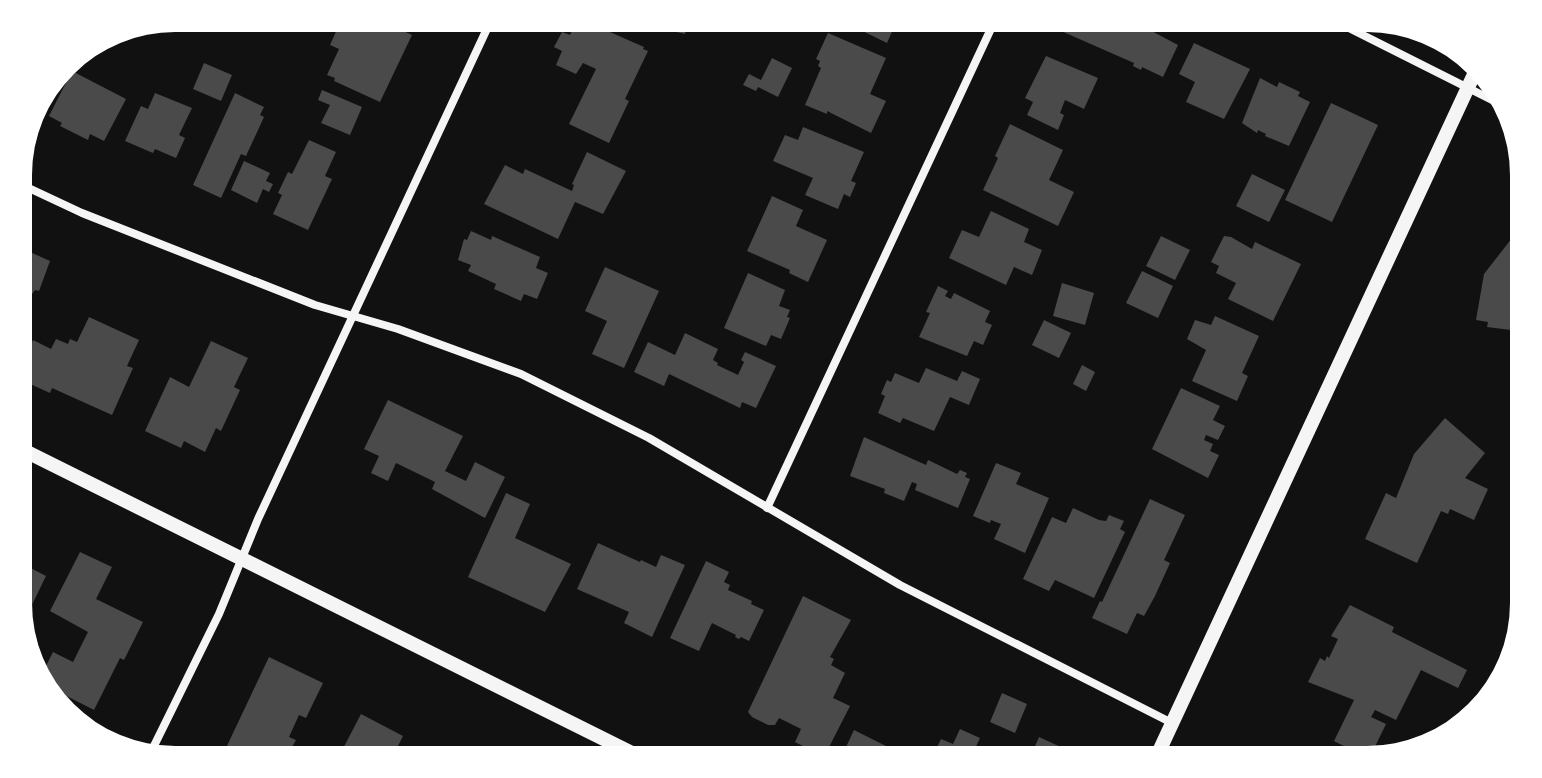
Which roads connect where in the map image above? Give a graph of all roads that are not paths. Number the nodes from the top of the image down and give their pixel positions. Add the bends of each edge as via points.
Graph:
1 (485, 32) edge
2 (989, 32) edge
3 (1357, 32) edge
4 (1472, 79) edge
5 (1468, 87) junction
6 (1486, 97) edge
7 (32, 190) edge
8 (352, 317) junction
9 (32, 454) edge
10 (767, 508) junction
11 (242, 558) junction
12 (1172, 723) junction
13 (155, 744) edge
14 (618, 746) edge
15 (1161, 746) edge

1 - 8 street
2 - 10 street
3 - 5 street
4 - 5 street
5 - 6 street
5 - 12 street
7 - 8 street via 162,246
8 - 10 street via 521,374 649,438
8 - 11 street
9 - 11 street
10 - 12 street via 900,585
11 - 13 street
11 - 14 street
12 - 15 street

